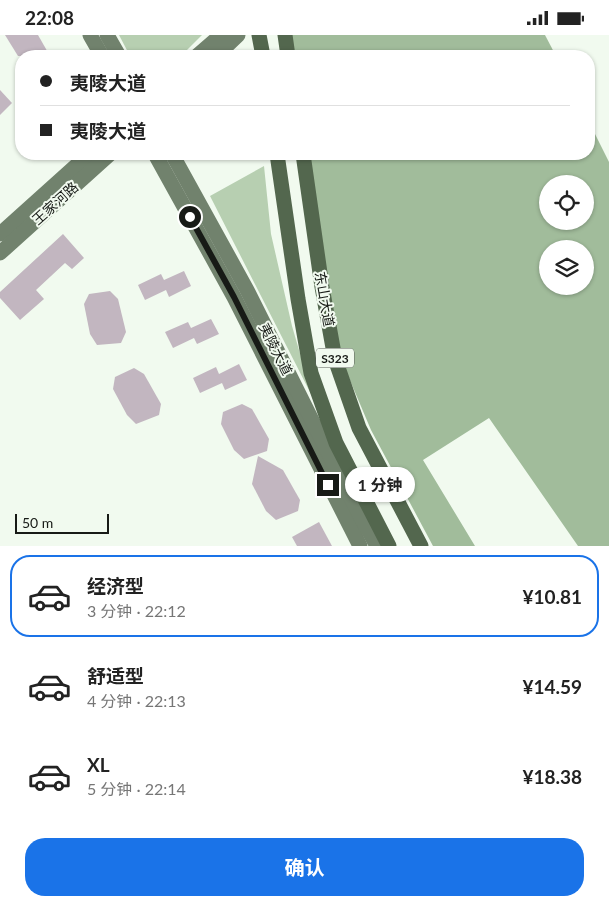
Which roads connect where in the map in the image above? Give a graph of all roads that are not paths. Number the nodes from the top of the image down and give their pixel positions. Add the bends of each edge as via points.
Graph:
1 (90, 35) edge
2 (107, 35) edge
3 (221, 35) edge
4 (238, 35) edge
5 (259, 35) edge
6 (285, 35) edge
7 (99, 50) edge
8 (116, 50) edge
9 (204, 50) edge
10 (222, 50) edge
11 (262, 50) edge
12 (287, 50) edge
13 (82, 160) edge
14 (103, 160) edge
15 (158, 160) edge
16 (175, 160) edge
17 (278, 160) edge
18 (304, 160) edge
19 (0, 234) edge
20 (0, 253) edge
21 (360, 546) edge
22 (377, 546) edge
23 (389, 546) edge
24 (421, 546) edge

1 - 7 main road
2 - 8 main road
3 - 9 main road
4 - 10 main road
5 - 11 main road
6 - 12 main road
13 - 19 main road, 王家河路
14 - 20 main road, 王家河路
15 - 21 main road, 夷陵大道 via 234,297
16 - 22 main road, 夷陵大道 via 247,290
17 - 23 main road, 东山大道 via 311,373 336,443
18 - 24 main road, 东山大道 / S323 via 335,359 360,428

